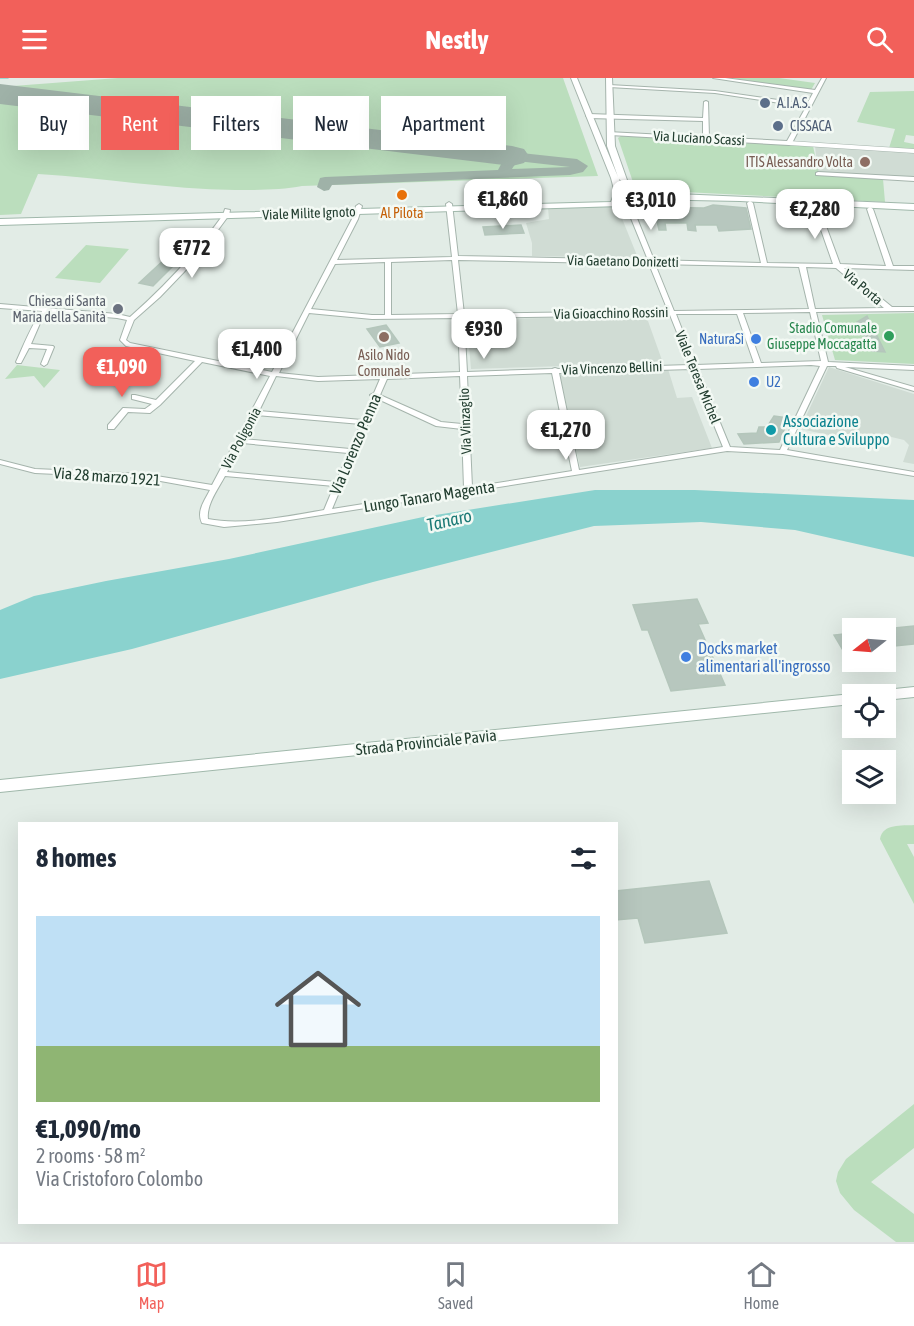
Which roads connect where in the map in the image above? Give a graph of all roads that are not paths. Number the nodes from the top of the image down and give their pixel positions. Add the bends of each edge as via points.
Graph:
1 (574, 78) edge
2 (609, 78) edge
3 (720, 78) edge
4 (824, 78) edge
5 (736, 81) junction
6 (609, 86) junction
7 (712, 92) junction
8 (816, 92) junction
9 (727, 94) junction
10 (706, 102) dead end
11 (809, 106) junction
12 (589, 116) junction
13 (609, 116) junction
14 (705, 120) junction
15 (609, 133) junction
16 (706, 138) junction
17 (789, 143) junction
18 (914, 151) edge
19 (818, 174) dead end
20 (914, 179) edge
21 (616, 200) junction
22 (633, 202) junction
23 (750, 203) junction
24 (449, 206) junction
25 (816, 207) junction
26 (359, 209) junction
27 (870, 209) junction
28 (914, 210) edge
29 (226, 213) junction
30 (0, 220) edge
31 (455, 258) junction
32 (388, 260) junction
33 (332, 262) junction
34 (651, 262) junction
35 (764, 264) junction
36 (802, 265) junction
37 (837, 266) junction
38 (890, 267) junction
39 (914, 268) edge
40 (0, 306) edge
41 (890, 309) junction
42 (914, 309) edge
43 (46, 310) junction
44 (308, 311) junction
45 (739, 311) junction
46 (814, 311) junction
47 (672, 313) junction
48 (461, 315) junction
49 (388, 316) junction
50 (131, 319) junction
51 (26, 346) junction
52 (201, 359) junction
53 (19, 362) dead end
54 (825, 363) junction
55 (44, 364) dead end
56 (758, 364) junction
57 (693, 366) junction
58 (914, 368) edge
59 (555, 370) junction
60 (274, 374) junction
61 (464, 374) junction
62 (384, 377) junction
63 (914, 389) edge
64 (374, 395) junction
65 (135, 397) dead end
66 (157, 403) junction
67 (255, 413) junction
68 (364, 422) junction
69 (111, 427) dead end
70 (466, 427) junction
71 (240, 441) junction
72 (727, 449) junction
73 (352, 451) junction
74 (783, 453) junction
75 (0, 462) edge
76 (576, 473) junction
77 (223, 474) junction
78 (914, 474) edge
79 (338, 484) junction
80 (215, 488) junction
81 (468, 490) junction
82 (204, 509) joint
83 (327, 512) junction
84 (914, 692) edge
85 (896, 694) edge
86 (842, 700) edge
87 (0, 786) edge

1 - 12 street
2 - 6 street, Viale Teresa Michel
3 - 5 street
3 - 7 street
4 - 8 street
5 - 8 street
5 - 9 street
6 - 7 street
6 - 13 street, Viale Teresa Michel
7 - 9 street
8 - 11 street
9 - 11 street
10 - 14 street
11 - 17 street
12 - 13 street
12 - 21 street via 618,187
13 - 14 street
13 - 15 street, Viale Teresa Michel
14 - 16 street
15 - 16 street, Via Luciano Scassi
15 - 22 street, Viale Teresa Michel
16 - 17 street, Via Luciano Scassi
17 - 18 street
19 - 20 street
21 - 22 main road, Viale Milite Ignoto
21 - 24 main road, Viale Milite Ignoto
22 - 23 main road
22 - 28 main road via 755,198
22 - 34 street, Viale Teresa Michel
23 - 25 main road
23 - 35 street
24 - 26 main road, Viale Milite Ignoto
24 - 31 street, Via Vinzaglio
25 - 27 main road
25 - 37 street
26 - 29 main road, Viale Milite Ignoto
26 - 33 street, Via Poligonia
27 - 28 main road
27 - 38 street
29 - 30 main road, Viale Milite Ignoto
29 - 50 street via 192,262
31 - 32 street, Via Gaetano Donizetti
31 - 34 street, Via Gaetano Donizetti
31 - 48 street, Via Vinzaglio
32 - 33 street, Via Gaetano Donizetti
32 - 49 street
33 - 44 street, Via Poligonia
34 - 35 street, Via Gaetano Donizetti
34 - 47 street, Viale Teresa Michel
35 - 36 street, Via Gaetano Donizetti
36 - 37 street, Via Gaetano Donizetti
36 - 46 street
37 - 38 street, Via Gaetano Donizetti
37 - 41 street, Via Porta
38 - 39 street, Via Gaetano Donizetti
40 - 43 street
41 - 42 street, Via Gioacchino Rossini
41 - 46 street, Via Gioacchino Rossini
43 - 50 street
43 - 51 street
44 - 49 street, Via Gioacchino Rossini
44 - 60 street, Via Poligonia
45 - 46 street, Via Gioacchino Rossini
45 - 47 street, Via Gioacchino Rossini
45 - 56 street
46 - 54 street
47 - 48 street, Via Gioacchino Rossini
47 - 57 street, Viale Teresa Michel
48 - 49 street, Via Gioacchino Rossini
48 - 61 street, Via Vinzaglio
50 - 52 street, Via Vincenzo Bellini via 123,340 126,344
51 - 53 street
51 - 55 street via 51,347
52 - 60 street, Via Vincenzo Bellini
52 - 66 street
54 - 56 street, Via Vincenzo Bellini
54 - 58 street, Via Vincenzo Bellini
54 - 63 street
54 - 74 street
56 - 57 street, Via Vincenzo Bellini
57 - 59 street, Via Vincenzo Bellini
57 - 72 street, Viale Teresa Michel
59 - 61 street, Via Vincenzo Bellini
59 - 76 street
60 - 62 street, Via Vincenzo Bellini via 322,379
60 - 67 street, Via Poligonia
61 - 62 street, Via Vincenzo Bellini
61 - 70 street, Via Vinzaglio
62 - 64 street, Via Lorenzo Penna
64 - 68 street, Via Lorenzo Penna
64 - 70 street via 439,424
65 - 66 street
66 - 69 street via 147,411 126,410
67 - 68 street
67 - 71 street, Via Poligonia
68 - 73 street, Via Lorenzo Penna
70 - 81 street, Via Vinzaglio
71 - 73 street
71 - 77 street, Via Poligonia
72 - 74 street, Lungo Tanaro Magenta
72 - 76 street, Lungo Tanaro Magenta
73 - 79 street, Via Lorenzo Penna
74 - 78 street, Lungo Tanaro Magenta
75 - 80 street, Via 28 marzo 1921 via 35,471 144,476
76 - 81 street, Lungo Tanaro Magenta
77 - 79 street
77 - 80 street, Via Poligonia
79 - 83 street, Via Lorenzo Penna
80 - 82 street, Via Poligonia
81 - 83 street, Lungo Tanaro Magenta
82 - 83 street, Lungo Tanaro Magenta via 205,521 224,525
84 - 85 main road
86 - 87 main road, Strada Provinciale Pavia

